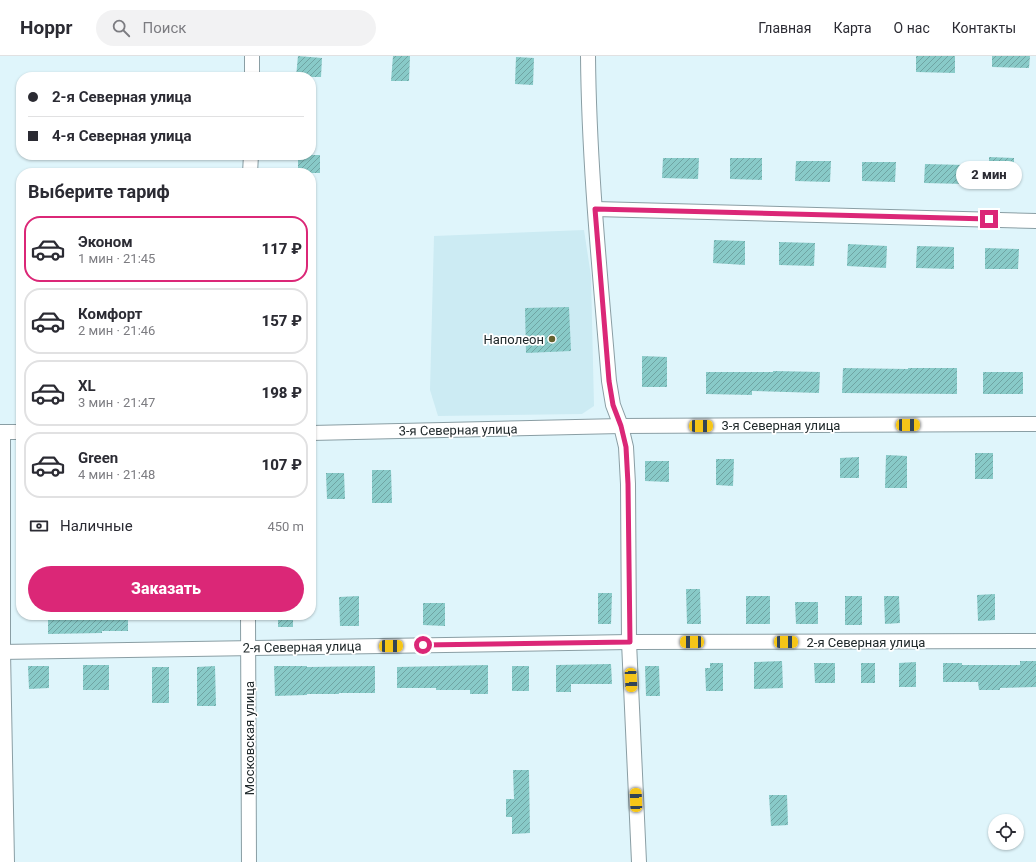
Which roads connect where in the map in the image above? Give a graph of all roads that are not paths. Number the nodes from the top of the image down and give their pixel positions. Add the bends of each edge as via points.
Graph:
1 (252, 56) edge
2 (588, 56) edge
3 (252, 72) edge
4 (595, 209) junction
5 (1036, 221) edge
6 (1036, 424) edge
7 (621, 426) junction
8 (2, 432) edge
9 (16, 432) edge
10 (316, 433) edge
11 (248, 620) edge
12 (1036, 641) edge
13 (630, 642) junction
14 (248, 648) junction
15 (2, 652) edge
16 (7, 862) edge
17 (249, 862) edge
18 (639, 862) edge

1 - 3 street
2 - 4 street
4 - 5 street
4 - 7 street via 609,381 613,405
6 - 7 street, 3-я Северная улица
7 - 10 street, 3-я Северная улица
7 - 13 street via 626,447 628,484
8 - 9 street
8 - 15 street
11 - 14 street, Московская улица
12 - 13 street, 2-я Северная улица
13 - 14 street, 2-я Северная улица
13 - 18 street
14 - 15 street, 2-я Северная улица
14 - 17 street, Московская улица
15 - 16 street

